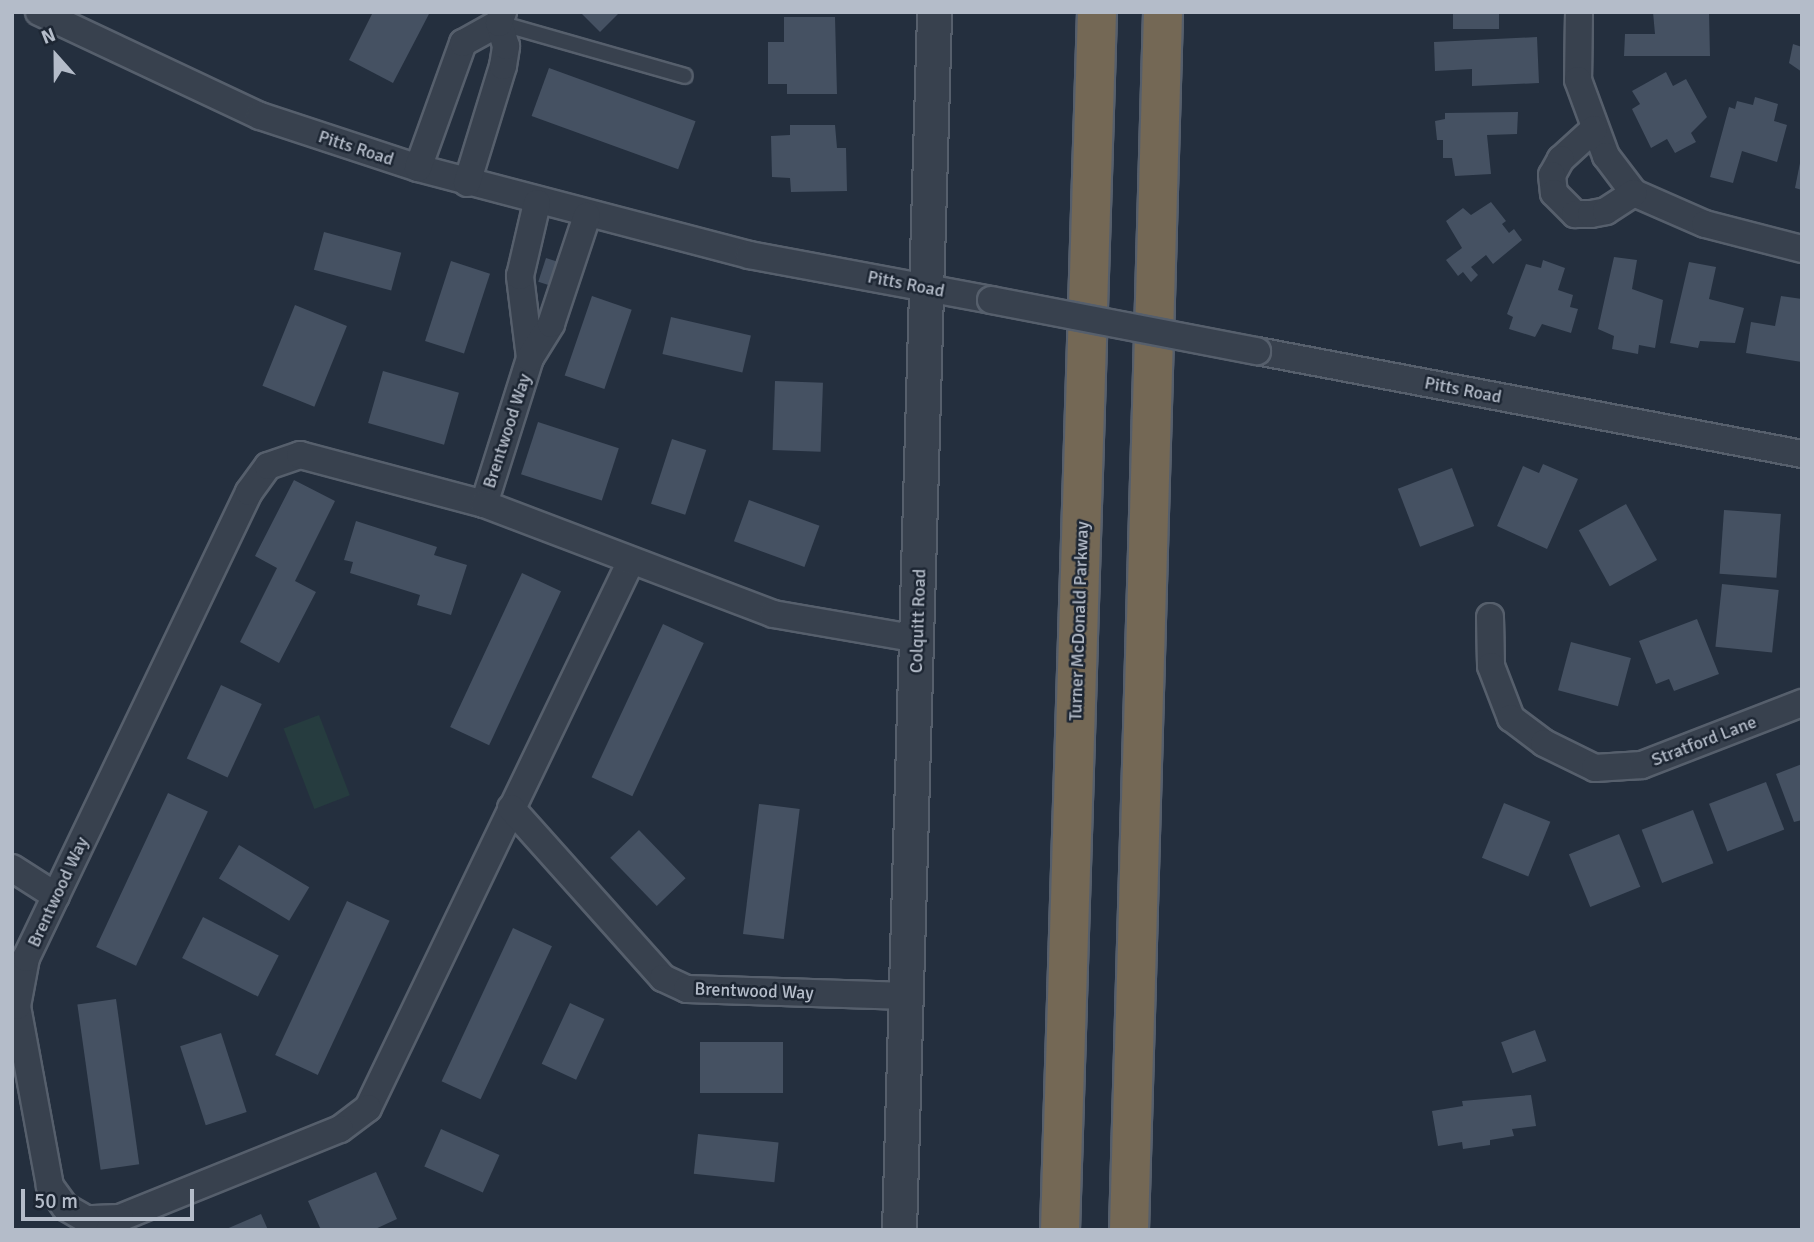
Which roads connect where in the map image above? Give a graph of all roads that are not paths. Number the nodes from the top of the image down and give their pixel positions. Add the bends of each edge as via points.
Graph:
1 (934, 12) edge
2 (1097, 12) edge
3 (1163, 12) edge
4 (1579, 12) edge
5 (50, 15) edge
6 (501, 17) edge
7 (685, 76) dead end
8 (1594, 128) junction
9 (418, 168) junction
10 (467, 183) junction
11 (1634, 193) junction
12 (537, 203) junction
13 (587, 216) junction
14 (1802, 249) edge
15 (926, 288) junction
16 (530, 358) junction
17 (1802, 454) edge
18 (484, 504) junction
19 (631, 561) junction
20 (1490, 617) dead end
21 (917, 639) junction
22 (1802, 703) edge
23 (511, 808) junction
24 (12, 868) edge
25 (56, 896) junction
26 (907, 996) junction
27 (19, 1059) edge
28 (899, 1230) edge
29 (1060, 1230) edge
30 (1129, 1230) edge

1 - 15 street, Colquitt Road
2 - 29 highway, Turner McDonald Parkway
3 - 30 highway
4 - 8 street via 1578,80
5 - 9 street, Pitts Road via 260,116
6 - 7 lane
6 - 9 street via 463,43
6 - 10 street via 506,47 503,66
8 - 11 street via 1605,156
8 - 11 street via 1561,159 1552,175 1554,193 1575,214 1606,211
9 - 10 street, Pitts Road
10 - 12 street, Pitts Road
11 - 14 street via 1705,224
12 - 13 street, Pitts Road
12 - 16 street, Brentwood Way via 520,276
13 - 15 street, Pitts Road via 749,255
13 - 16 street, Brentwood Way via 551,324
15 - 17 street, Pitts Road, bridge
15 - 21 street, Colquitt Road
16 - 18 street, Brentwood Way
18 - 19 street, Brentwood Way
18 - 25 street, Brentwood Way via 300,454 268,466 248,492
19 - 21 street, Brentwood Way via 773,614
19 - 23 street, Brentwood Way
20 - 22 street, Stratford Lane via 1491,666 1511,718 1544,743 1595,768 1642,765
21 - 26 street, Colquitt Road
23 - 26 street, Brentwood Way via 663,978 687,989
23 - 27 street, Brentwood Way via 368,1108 340,1129 120,1218 86,1219 65,1207 50,1186
24 - 25 street
25 - 27 street, Brentwood Way via 26,958 17,1006
26 - 28 street, Colquitt Road

